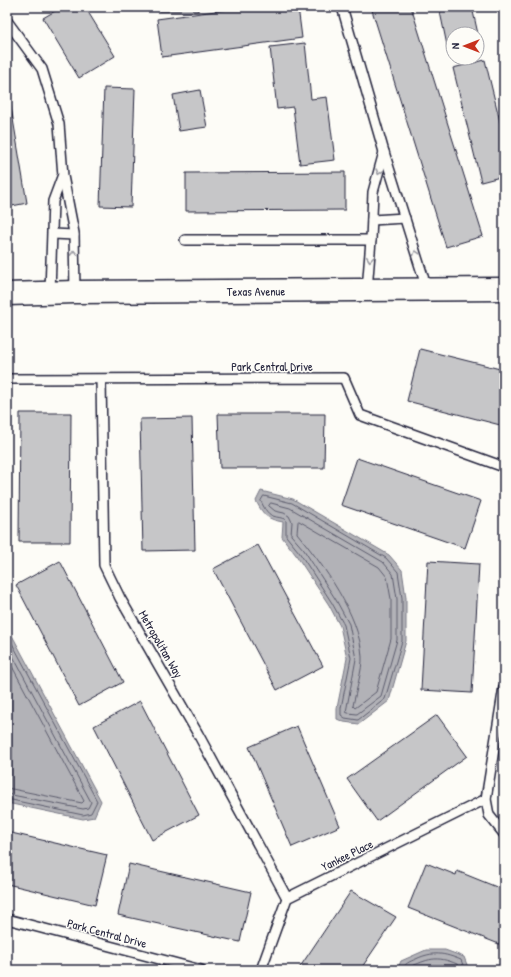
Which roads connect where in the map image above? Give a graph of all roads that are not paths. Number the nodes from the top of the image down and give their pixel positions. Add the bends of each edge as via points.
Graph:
1 (342, 7) edge
2 (7, 21) edge
3 (384, 152) junction
4 (63, 176) junction
5 (405, 218) junction
6 (372, 220) junction
7 (53, 234) junction
8 (74, 235) junction
9 (185, 240) dead end
10 (372, 240) junction
11 (504, 289) edge
12 (367, 290) junction
13 (428, 290) junction
14 (50, 292) junction
15 (74, 292) junction
16 (7, 294) edge
17 (7, 379) edge
18 (101, 380) junction
19 (504, 468) edge
20 (504, 687) edge
21 (486, 799) junction
22 (504, 834) edge
23 (287, 898) junction
24 (7, 919) edge
25 (201, 970) edge
26 (261, 970) edge

1 - 3 lane
2 - 4 lane via 42,69 59,124
3 - 5 lane
3 -> 6 lane via 373,192
4 - 7 lane via 53,201
4 - 8 lane
5 - 6 lane
13 -> 5 lane
6 - 10 lane
7 - 8 lane
7 - 14 lane
15 -> 8 lane
9 - 10 lane
10 -> 12 lane
11 - 13 street, Texas Avenue
12 - 13 street, Texas Avenue
12 - 15 street, Texas Avenue
14 - 15 street, Texas Avenue
14 - 16 street, Texas Avenue
17 - 18 lane, Park Central Drive
18 - 19 lane, Park Central Drive via 344,378 360,415
18 - 23 lane, Metropolitan Way via 104,565
20 - 21 lane
21 - 22 lane via 489,815
21 - 23 lane, Yankee Place
23 - 26 lane
24 - 25 lane, Park Central Drive

